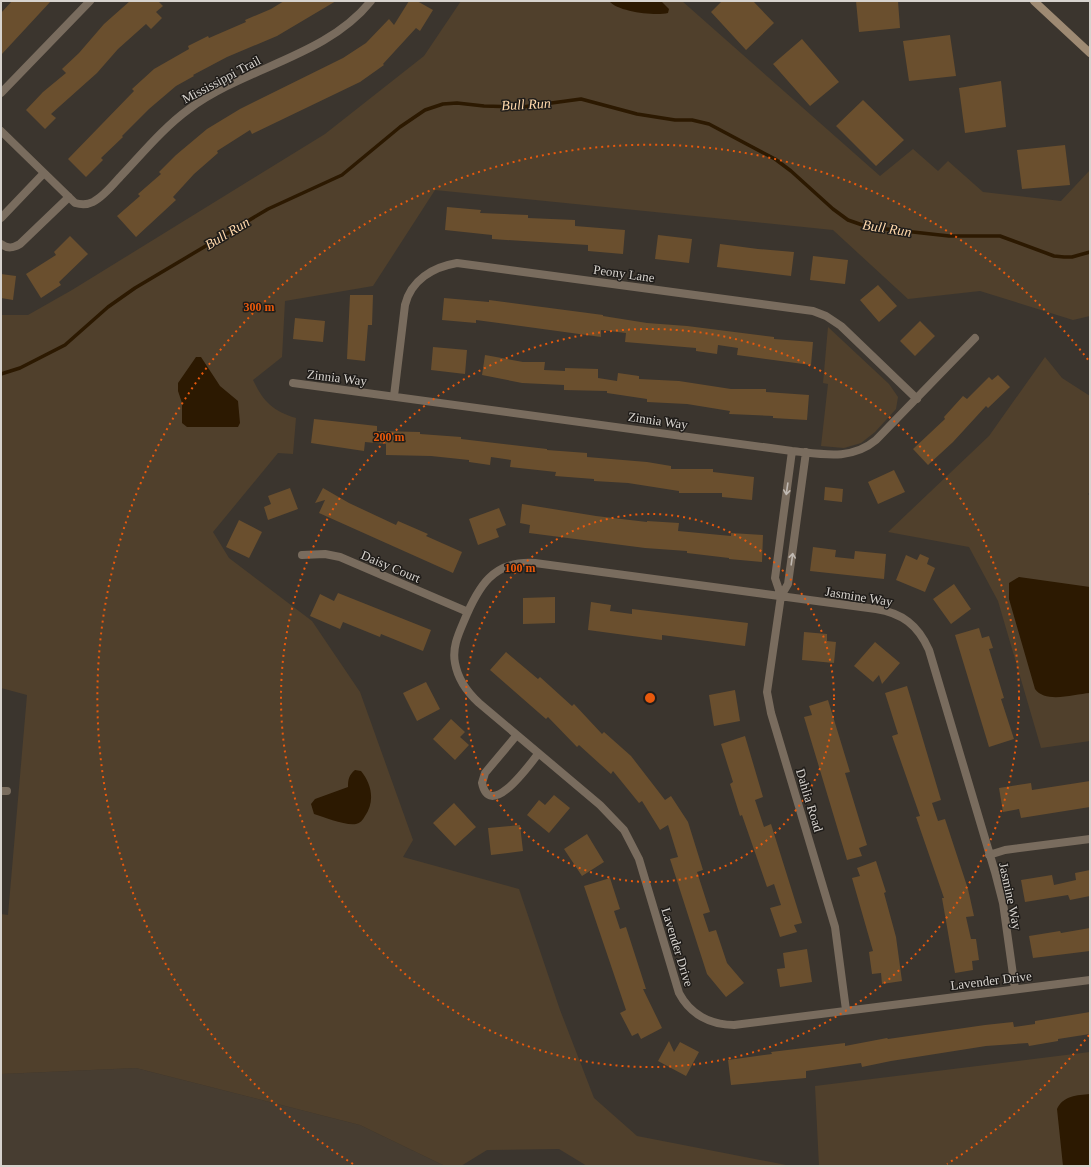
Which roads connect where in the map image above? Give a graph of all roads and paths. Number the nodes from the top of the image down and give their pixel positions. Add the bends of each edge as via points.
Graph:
1 (90, 1) edge
2 (372, 1) edge
3 (1034, 1) edge
4 (1090, 52) edge
5 (1, 93) edge
6 (1, 131) edge
7 (44, 173) junction
8 (69, 197) junction
9 (1, 218) edge
10 (1, 244) edge
11 (975, 338) dead end
12 (293, 383) dead end
13 (394, 396) junction
14 (917, 399) junction
15 (792, 451) junction
16 (806, 452) junction
17 (302, 555) dead end
18 (781, 596) junction
19 (468, 612) junction
20 (516, 736) junction
21 (538, 754) junction
22 (1090, 839) edge
23 (989, 855) junction
24 (1090, 980) edge
25 (1015, 989) junction
26 (846, 1010) junction

1 - 5 street
2 - 8 street, Mississippi Trail via 354,19 324,39 190,108 93,202 84,205
3 - 4 main road
6 - 7 street
7 - 8 street
7 - 9 street
8 - 10 street via 20,244 8,248
11 - 14 street, Zinnia Way
12 - 13 street, Zinnia Way
13 - 14 street, Peony Lane via 408,296 415,285 430,272 443,266 457,264 813,311 837,323
13 - 15 street, Zinnia Way
14 - 16 street, Zinnia Way via 866,448 842,455
15 - 16 street, Zinnia Way
15 -> 18 street, Dahlia Road via 775,578
18 -> 16 street, Dahlia Road via 788,584
17 - 19 street, Daisy Court via 325,554 340,557
18 - 19 street, Jasmine Way via 522,562 502,568 486,580 476,593
18 - 23 street, Jasmine Way via 886,611 906,619 920,632 930,654
18 - 26 street, Dahlia Road via 768,699 835,927
19 - 20 street, Lavender Drive via 456,642 454,662 458,675 471,696
20 - 21 street, Lavender Drive
20 - 21 street via 485,773 482,783 486,792 491,795 504,793
21 - 26 street, Lavender Drive via 608,813 628,836 639,859 676,984 683,999 693,1011 707,1020 729,1025
22 - 23 street via 1005,850
23 - 25 street, Jasmine Way via 1003,903
24 - 25 street, Lavender Drive
25 - 26 street, Lavender Drive

